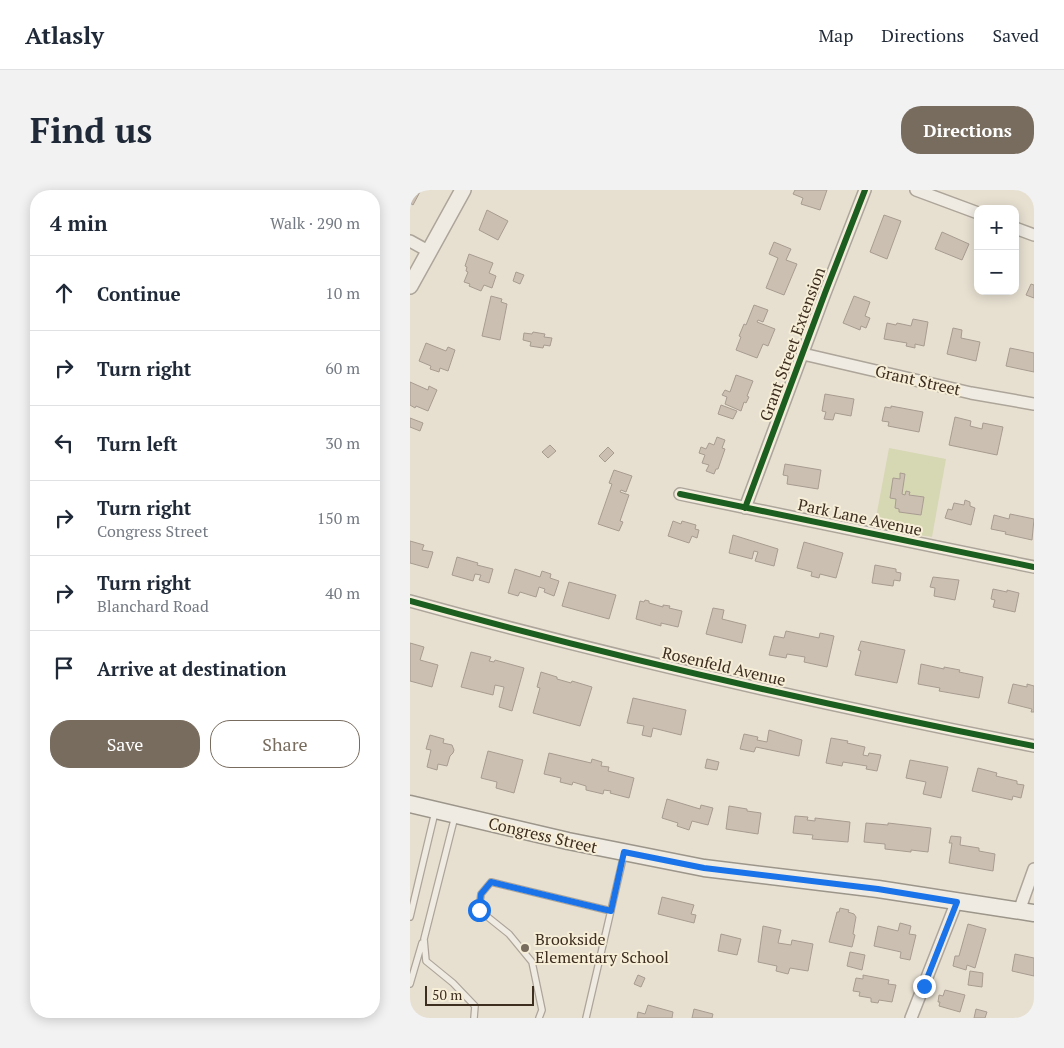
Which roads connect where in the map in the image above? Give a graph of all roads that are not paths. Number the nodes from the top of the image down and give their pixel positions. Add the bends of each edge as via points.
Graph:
1 (463, 190) edge
2 (865, 190) edge
3 (916, 190) edge
4 (974, 212) edge
5 (1019, 229) edge
6 (1034, 235) edge
7 (410, 241) edge
8 (430, 252) junction
9 (410, 286) edge
10 (803, 354) junction
11 (1034, 404) edge
12 (680, 494) dead end
13 (745, 508) junction
14 (1034, 567) edge
15 (410, 601) edge
16 (1034, 746) edge
17 (410, 804) edge
18 (436, 810) junction
19 (455, 814) junction
20 (624, 852) junction
21 (1034, 869) edge
22 (957, 902) junction
23 (611, 911) junction
24 (1027, 912) edge
25 (410, 917) edge
26 (424, 938) junction
27 (410, 984) edge
28 (474, 1018) edge
29 (540, 1018) edge
30 (586, 1018) edge
31 (911, 1018) edge

1 - 8 street
2 - 10 street, Grant Street Extension
3 - 4 street
5 - 6 street
7 - 8 street
8 - 9 street
10 - 11 street, Grant Street via 971,393
10 - 13 street, Grant Street Extension
12 - 13 street, Park Lane Avenue
13 - 14 street, Park Lane Avenue
15 - 16 street, Rosenfeld Avenue via 533,635 694,673 886,717
17 - 18 main road, Congress Street
18 - 19 main road, Congress Street
18 - 25 lane
19 - 20 main road, Congress Street
19 - 26 lane
20 - 22 main road, Congress Street via 704,868
20 - 23 lane
21 - 24 street
22 - 24 main road, Congress Street
22 - 31 street
23 - 29 lane via 491,882 481,894 479,910 509,934 532,962 542,1010
23 - 30 lane
26 - 27 lane
26 - 28 lane via 426,961 475,1006

